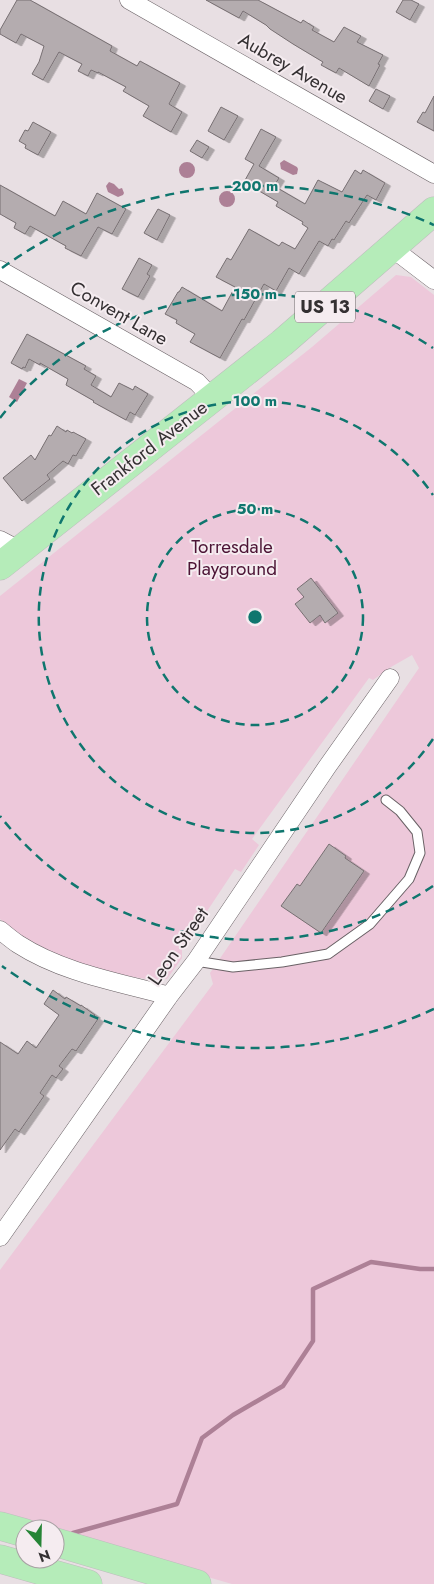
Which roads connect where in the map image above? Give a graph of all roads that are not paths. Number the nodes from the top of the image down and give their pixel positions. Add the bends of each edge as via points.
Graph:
1 (129, 0) edge
2 (434, 174) edge
3 (434, 212) edge
4 (392, 248) junction
5 (0, 270) edge
6 (434, 280) edge
7 (212, 398) junction
8 (6, 552) edge
9 (390, 678) dead end
10 (386, 800) dead end
11 (0, 930) edge
12 (196, 961) junction
13 (169, 996) junction
14 (0, 1237) edge
15 (0, 1526) edge
16 (15, 1530) edge
17 (65, 1545) edge
18 (0, 1559) edge
19 (88, 1584) edge
20 (197, 1584) edge

1 - 2 street, Aubrey Avenue
3 - 4 main road, Frankford Avenue / US 13
4 - 6 street
4 - 7 main road, Frankford Avenue / US 13 via 288,338
5 - 7 street, Convent Lane via 198,382
7 - 8 main road, Frankford Avenue / US 13
9 - 12 street, Leon Street
10 - 12 lane via 417,832 420,853 409,879 370,924 328,954 233,968
11 - 13 street via 47,960 81,973
12 - 13 street, Leon Street
13 - 14 street, Leon Street
15 - 16 main road
17 - 20 main road
18 - 19 main road

